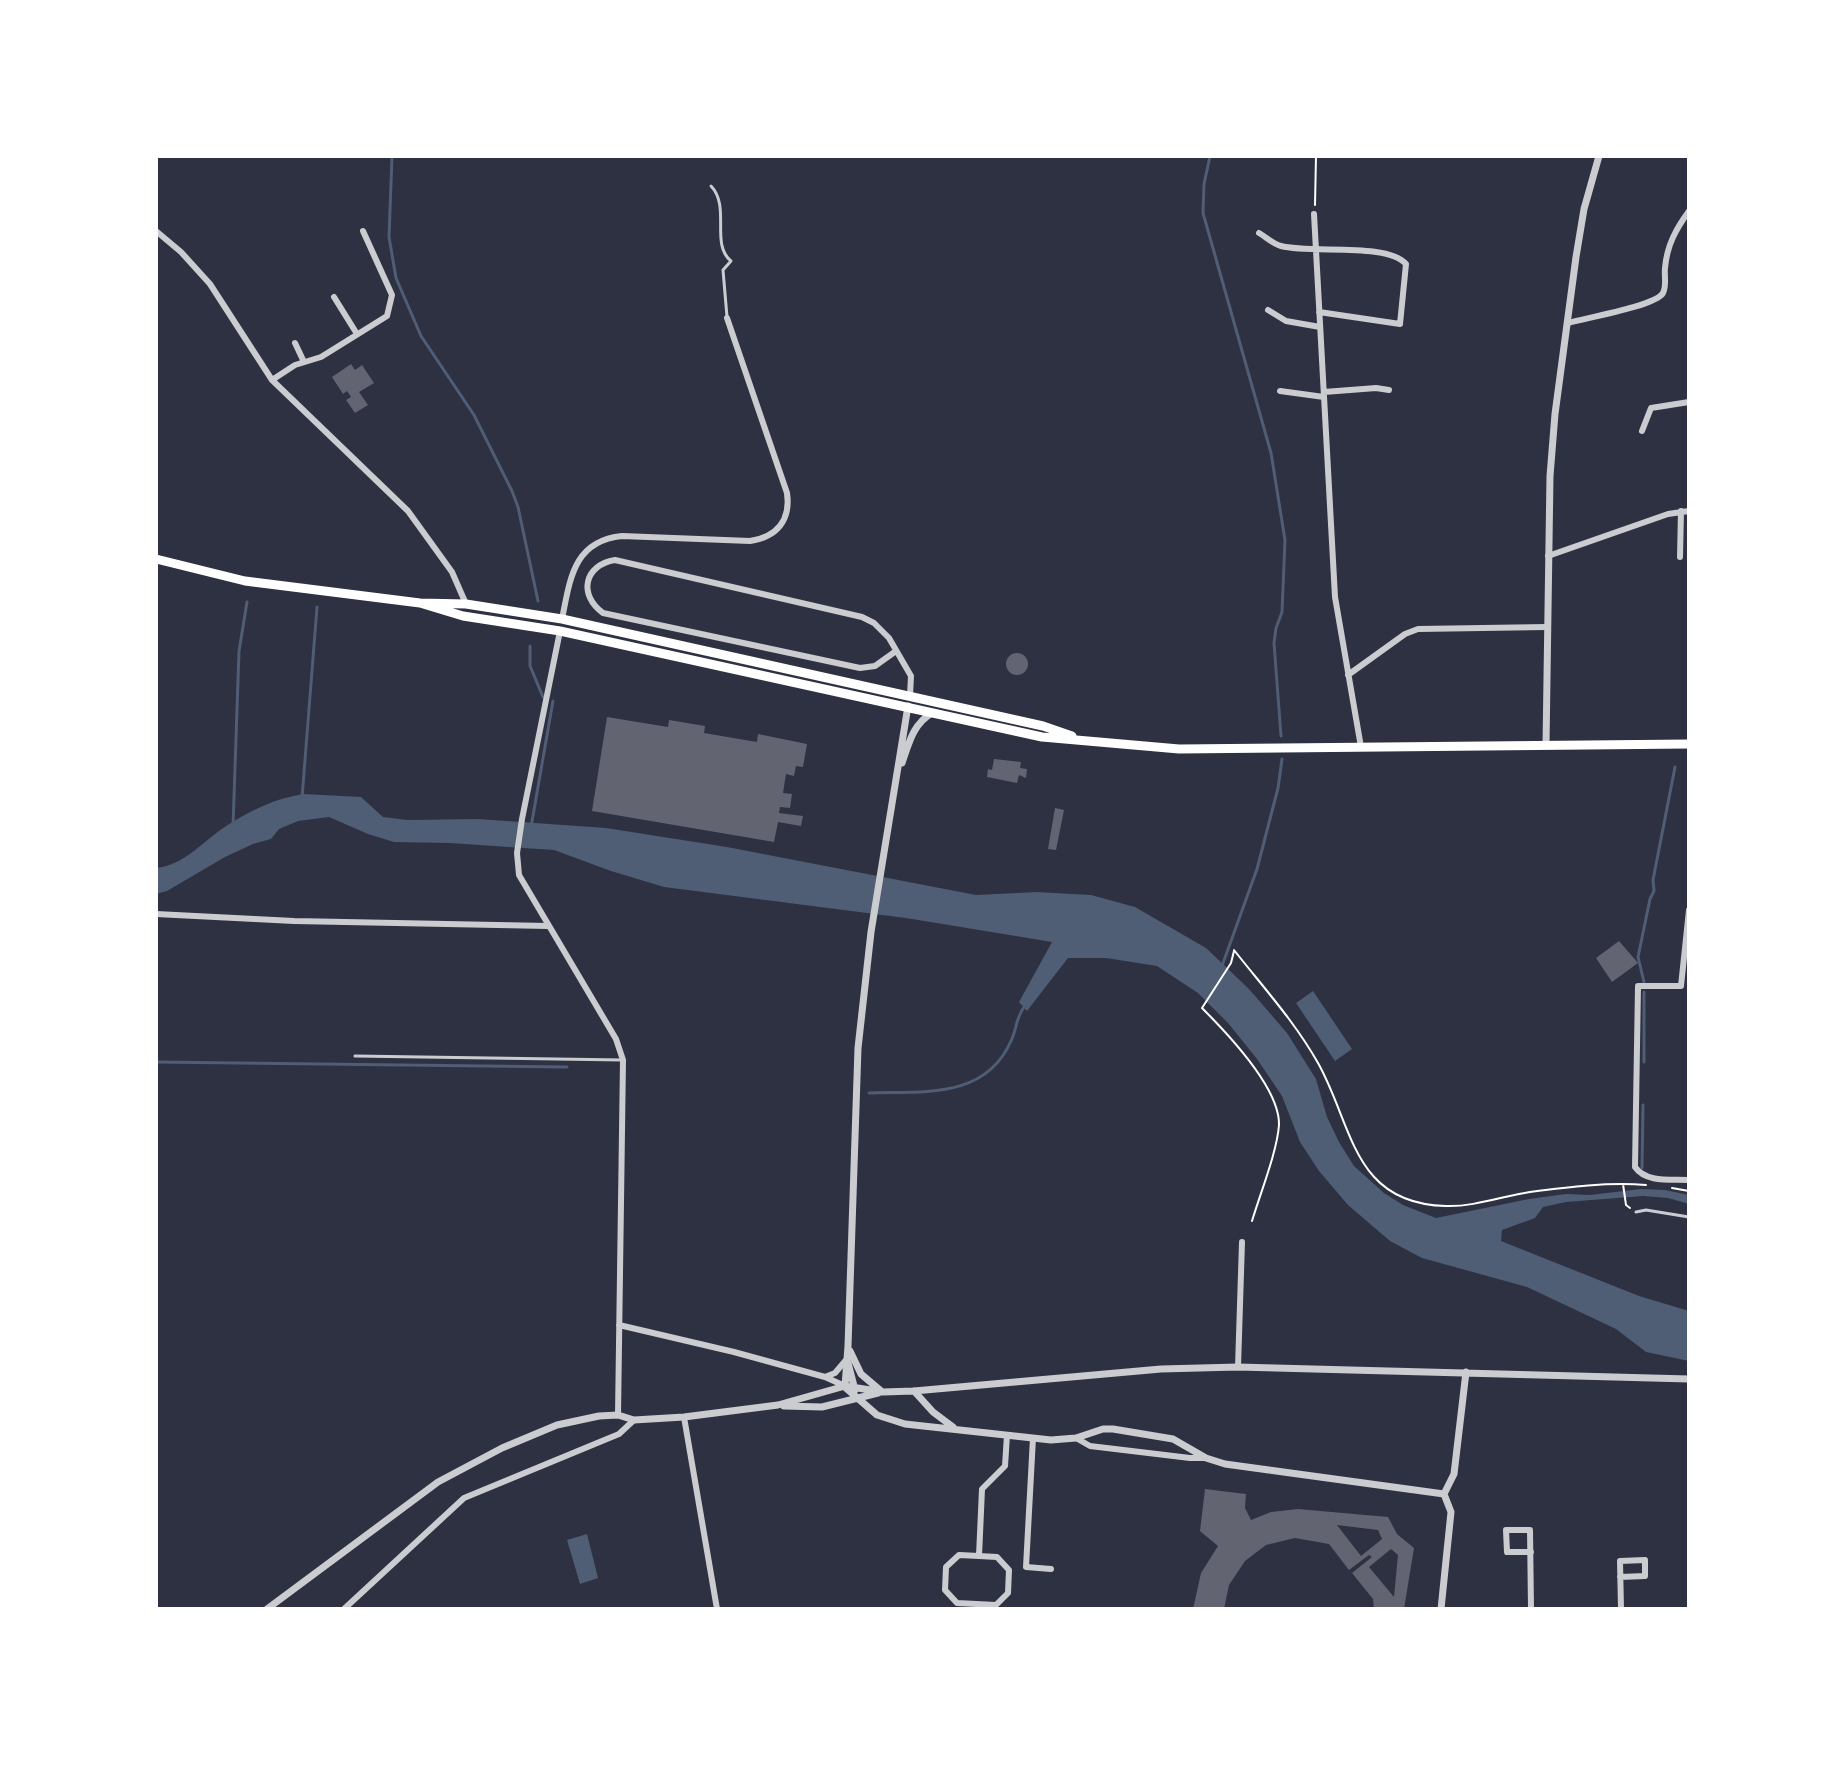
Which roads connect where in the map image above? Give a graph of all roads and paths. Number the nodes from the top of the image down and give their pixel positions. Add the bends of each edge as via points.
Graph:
1 (1316, 156) edge
2 (1599, 156) edge
3 (711, 186) dead end
4 (1689, 211) edge
5 (1314, 214) joint
6 (156, 231) edge
7 (363, 231) dead end
8 (1259, 233) dead end
9 (1316, 251) junction
10 (334, 297) dead end
11 (1268, 310) dead end
12 (1319, 312) junction
13 (727, 318) joint
14 (1568, 323) junction
15 (1320, 327) junction
16 (357, 334) junction
17 (295, 343) dead end
18 (304, 362) junction
19 (272, 380) junction
20 (1389, 390) dead end
21 (1280, 391) dead end
22 (1324, 394) junction
23 (1689, 402) edge
24 (1642, 431) dead end
25 (1685, 511) edge
26 (584, 554) junction
27 (1548, 556) junction
28 (1680, 557) dead end
29 (156, 559) edge
30 (596, 566) junction
31 (420, 603) junction
32 (466, 604) junction
33 (463, 616) junction
34 (562, 619) junction
35 (1547, 627) junction
36 (560, 631) junction
37 (896, 651) junction
38 (1348, 675) junction
39 (910, 696) junction
40 (907, 708) junction
41 (932, 713) junction
42 (1082, 740) junction
43 (1689, 744) edge
44 (1546, 745) junction
45 (1361, 747) junction
46 (895, 784) junction
47 (1689, 910) edge
48 (156, 914) edge
49 (548, 926) junction
50 (355, 1056) dead end
51 (623, 1060) junction
52 (1689, 1180) edge
53 (1626, 1205) dead end
54 (1636, 1212) dead end
55 (1689, 1217) edge
56 (1252, 1221) dead end
57 (1242, 1242) dead end
58 (619, 1325) junction
59 (848, 1346) junction
60 (847, 1357) junction
61 (1238, 1367) junction
62 (1466, 1372) junction
63 (825, 1377) junction
64 (1689, 1379) edge
65 (845, 1386) junction
66 (854, 1388) junction
67 (914, 1391) junction
68 (883, 1392) junction
69 (858, 1400) junction
70 (778, 1405) junction
71 (618, 1415) junction
72 (684, 1417) junction
73 (634, 1420) junction
74 (956, 1429) junction
75 (1007, 1435) junction
76 (1033, 1438) junction
77 (1076, 1438) junction
78 (1206, 1458) junction
79 (1444, 1494) junction
80 (1531, 1552) junction
81 (979, 1556) junction
82 (1051, 1569) dead end
83 (1620, 1577) junction
84 (346, 1608) edge
85 (267, 1609) edge
86 (717, 1609) edge
87 (1441, 1609) edge
88 (1531, 1609) edge
89 (1621, 1609) edge

1 - 5 path
2 - 14 street via 1581,225
3 - 13 lane via 719,197 723,250 731,261 723,270
4 - 14 street via 1673,233 1662,295
5 - 9 street
6 - 19 street via 210,284
7 - 16 street via 392,302 387,316
8 - 9 street via 1280,246
9 - 12 street
9 - 12 street via 1364,250 1401,258 1406,264 1400,324
10 - 16 street
11 - 15 street via 1286,321
12 - 15 street
13 - 26 street via 787,493 784,522 761,539 612,537
14 - 27 street via 1555,414
15 - 22 street
16 - 18 street
17 - 18 street
18 - 19 street
19 - 32 street via 408,511 452,572
20 - 22 street
21 - 22 street
22 - 38 street via 1335,597
23 - 24 street via 1651,408
25 - 27 street
25 - 28 street
26 - 30 street
26 - 34 street via 572,573
27 - 35 street
29 - 31 main road via 245,581
30 - 37 street via 615,560 862,617 882,629
30 - 37 street via 588,592 603,613 860,668 875,666
31 - 32 main road
31 - 33 main road
32 - 33 street
32 - 34 main road
33 - 36 main road
34 - 36 street
34 - 39 main road
35 - 38 street via 1418,629
35 - 44 street
36 - 40 main road
36 - 49 street via 517,853 519,875
37 - 39 street via 911,676
38 - 45 street
39 - 40 street
39 - 42 main road
40 - 41 main road
40 - 46 street
41 - 42 main road via 1042,737
41 - 46 street via 912,733
42 - 45 main road via 1179,749
43 - 44 main road
44 - 45 main road
46 - 59 street via 871,932 855,1101
47 - 52 street via 1681,986 1638,986 1635,1167 1651,1178
48 - 49 street
49 - 51 street via 616,1039
50 - 51 lane
51 - 58 street
53 - 56 path via 1623,1183 1449,1207 1429,1205 1385,1187 1364,1166 1318,1063 1234,950 1202,1008 1263,1082 1278,1117
54 - 55 lane
57 - 61 street
58 - 63 street
58 - 71 street
59 - 60 street
59 - 68 street via 861,1374
60 - 63 street
60 - 65 street
60 - 66 street
61 - 62 street
61 - 67 street
62 - 64 street
62 - 79 street via 1454,1474
63 - 65 street
65 - 66 street
65 - 69 street
65 - 70 street
66 - 68 street
66 - 69 street
67 - 68 street
67 - 74 street
68 - 69 street
69 - 70 street via 820,1408
69 - 74 street via 891,1421
70 - 72 street
71 - 73 street
71 - 85 street via 557,1425 438,1482
72 - 73 street
72 - 86 street
73 - 84 street via 619,1434 464,1498
74 - 75 street
75 - 76 street
75 - 81 street via 1005,1466 982,1489
76 - 77 street
76 - 82 street via 1026,1567
77 - 78 street via 1090,1446
77 - 78 street via 1113,1429 1173,1439
78 - 79 street
79 - 87 street via 1451,1512
80 - 80 street via 1530,1530 1506,1530 1507,1552
80 - 88 street
81 - 81 street via 959,1555 946,1567 945,1590 957,1603 996,1605 1008,1593 1009,1570 997,1557
83 - 83 street via 1620,1561 1645,1560 1645,1576
83 - 89 street

